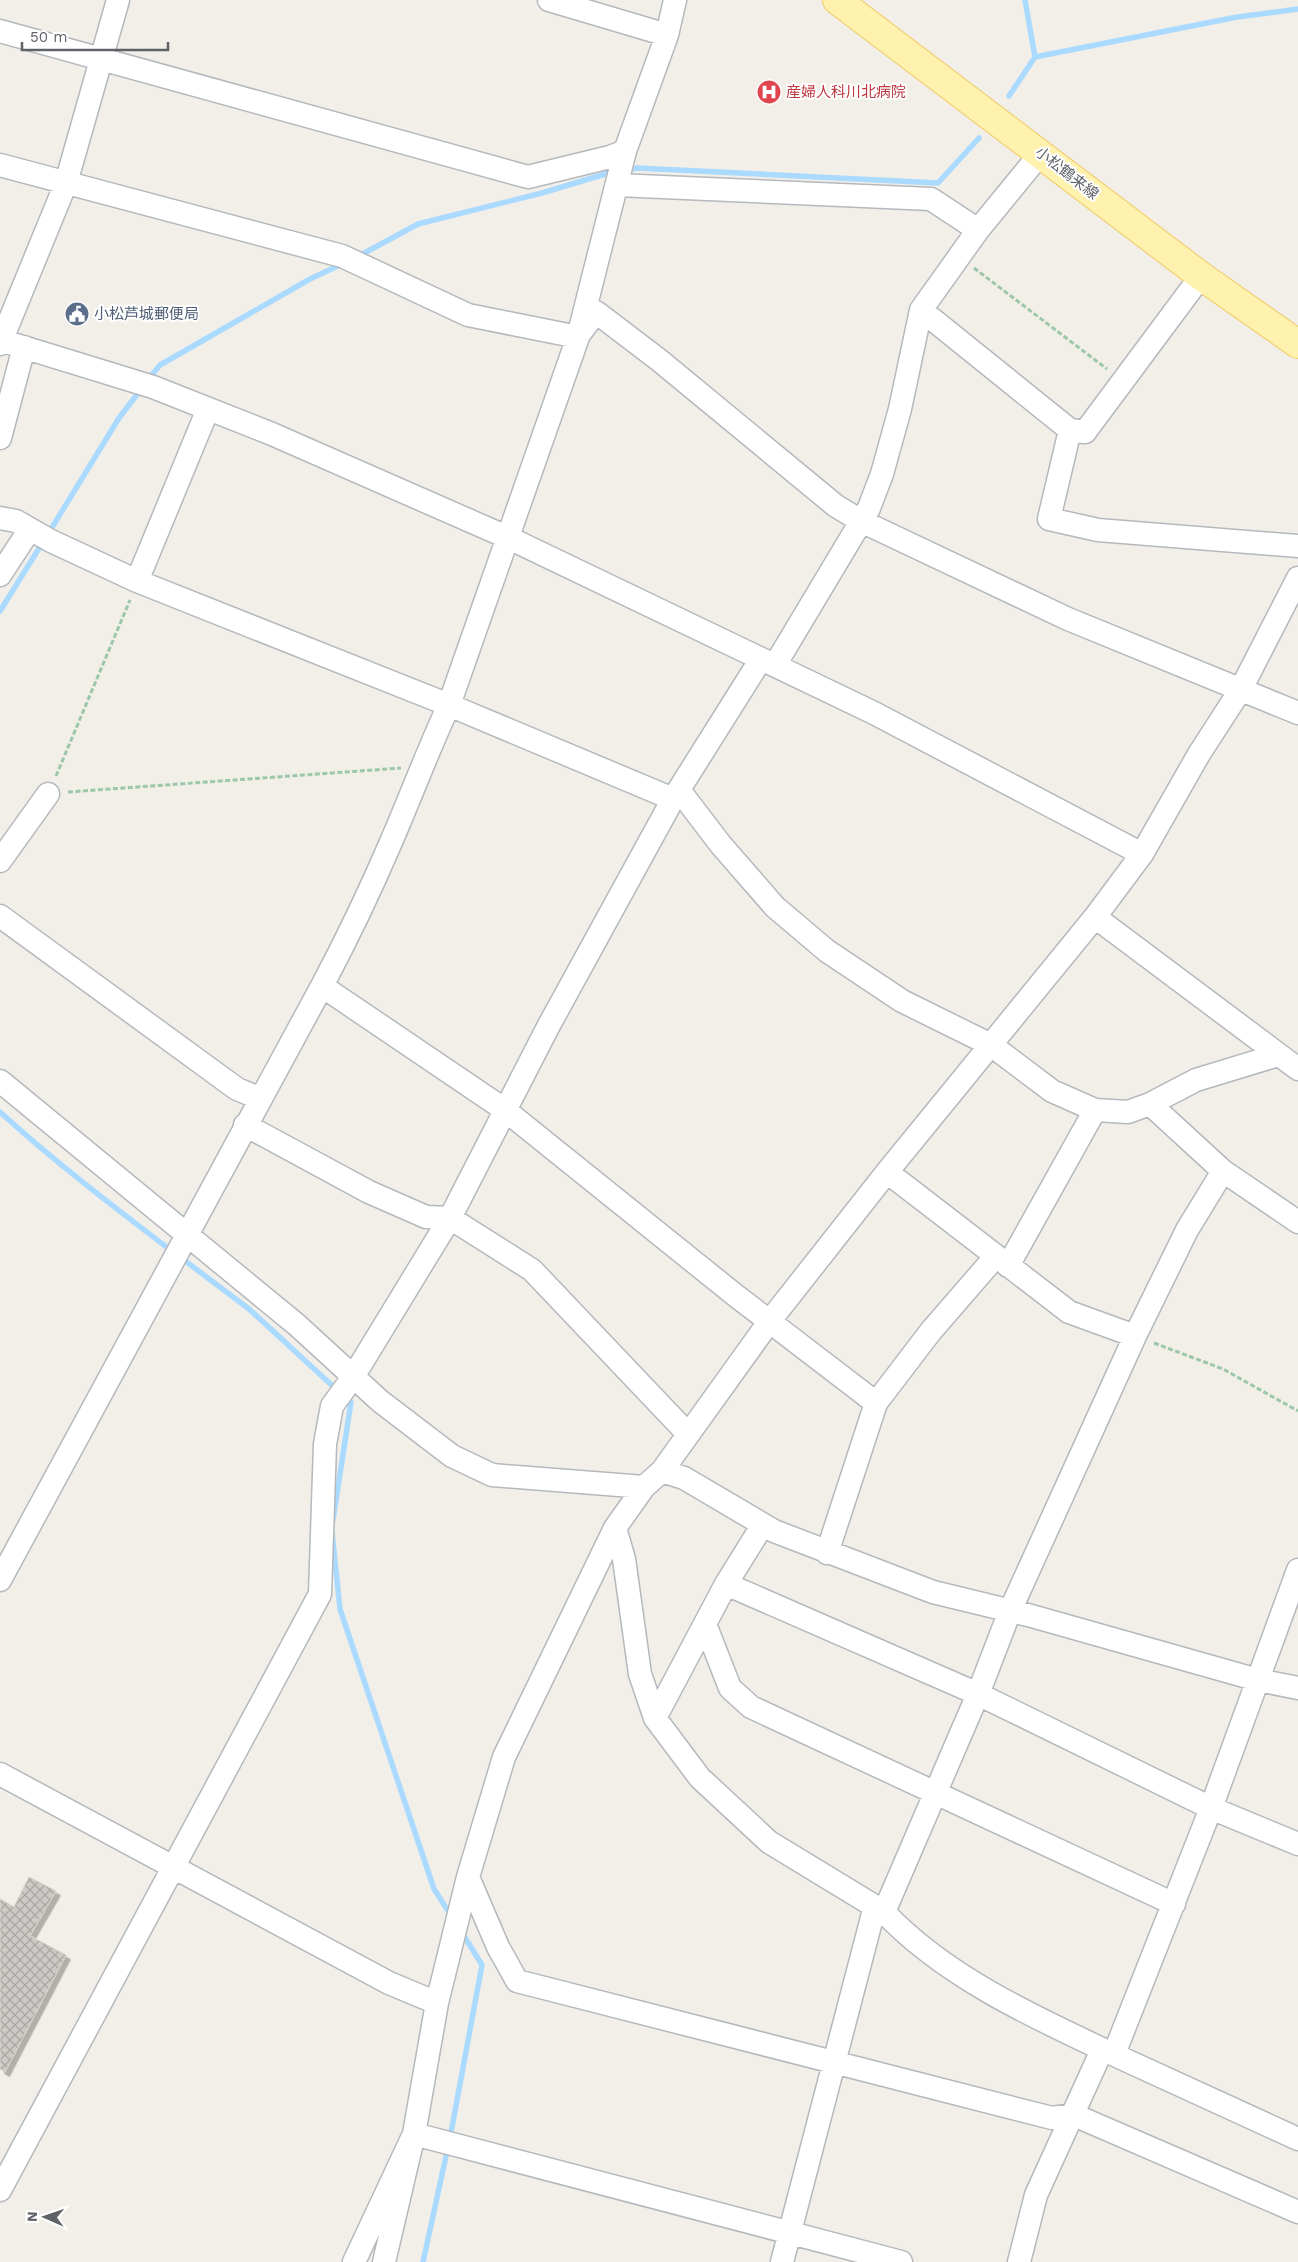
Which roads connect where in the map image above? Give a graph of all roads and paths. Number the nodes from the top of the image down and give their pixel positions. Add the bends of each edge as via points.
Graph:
1 (118, 0) edge
2 (549, 0) edge
3 (675, 0) edge
4 (838, 0) edge
5 (0, 31) edge
6 (667, 35) junction
7 (102, 60) junction
8 (1041, 153) junction
9 (0, 165) edge
10 (621, 169) junction
11 (66, 183) junction
12 (978, 230) junction
13 (959, 256) junction
14 (1200, 276) junction
15 (921, 310) junction
16 (578, 336) junction
17 (0, 342) edge
18 (1298, 344) edge
19 (24, 347) junction
20 (1123, 381) junction
21 (208, 409) junction
22 (1070, 430) junction
23 (0, 438) edge
24 (0, 518) edge
25 (861, 521) junction
26 (39, 534) junction
27 (509, 538) junction
28 (1298, 546) edge
29 (0, 576) edge
30 (1298, 578) edge
31 (138, 581) junction
32 (768, 662) junction
33 (1241, 689) junction
34 (449, 705) junction
35 (1298, 713) edge
36 (422, 766) junction
37 (48, 794) junction
38 (676, 794) junction
39 (1142, 854) junction
40 (0, 861) edge
41 (0, 916) edge
42 (1095, 917) junction
43 (322, 986) junction
44 (991, 1045) junction
45 (1278, 1055) junction
46 (1298, 1069) edge
47 (0, 1081) edge
48 (259, 1098) junction
49 (1150, 1104) junction
50 (505, 1110) junction
51 (1095, 1110) junction
52 (245, 1125) junction
53 (1223, 1170) junction
54 (887, 1172) junction
55 (450, 1218) junction
56 (1298, 1222) edge
57 (184, 1240) junction
58 (1002, 1261) junction
59 (769, 1322) junction
60 (1135, 1336) junction
61 (350, 1380) junction
62 (876, 1403) junction
63 (1298, 1411) edge
64 (687, 1433) junction
65 (662, 1471) junction
66 (644, 1487) junction
67 (762, 1526) junction
68 (615, 1528) junction
69 (827, 1554) junction
70 (1298, 1570) edge
71 (0, 1580) edge
72 (726, 1584) junction
73 (1010, 1611) junction
74 (705, 1624) junction
75 (1258, 1680) junction
76 (1298, 1688) edge
77 (978, 1694) junction
78 (654, 1718) junction
79 (0, 1774) edge
80 (935, 1793) junction
81 (1211, 1808) junction
82 (1298, 1844) edge
83 (173, 1869) junction
84 (468, 1877) junction
85 (1174, 1904) junction
86 (879, 1909) junction
87 (437, 2003) junction
88 (1108, 2052) junction
89 (835, 2063) junction
90 (1074, 2115) junction
91 (421, 2136) junction
92 (1298, 2139) edge
93 (0, 2190) edge
94 (1298, 2212) edge
95 (789, 2234) junction
96 (354, 2262) edge
97 (384, 2262) edge
98 (782, 2262) edge
99 (900, 2262) edge
100 (1019, 2262) edge

1 - 7 street
2 - 6 street
3 - 6 street
4 - 8 main road, 小松鶴来線
5 - 7 street
6 - 10 street
7 - 10 street via 528,177 610,157
7 - 11 street
8 - 12 street
8 - 14 main road, 小松鶴来線
9 - 11 street
10 - 12 street via 931,199
10 - 16 street
11 - 16 street via 342,256 468,315
11 - 17 street
12 - 13 street
13 - 15 street
13 - 20 path
14 - 18 main road, 小松鶴来線
14 - 20 street
15 - 22 street
15 - 25 street via 882,474
16 - 25 street via 596,312 836,506
16 - 27 street
17 - 19 street
19 - 21 street via 153,387
19 - 23 street
20 - 22 street via 1085,432
21 - 27 street
21 - 31 street
22 - 28 street via 1049,519 1098,530
24 - 26 street via 16,521
25 - 32 street
25 - 33 street via 1068,619
26 - 29 street
26 - 31 street
27 - 32 street
27 - 34 street
30 - 33 street
31 - 34 street
31 - 37 path
32 - 38 street
32 - 39 street via 874,713
33 - 35 street
33 - 39 street via 1199,754
34 - 36 street
34 - 38 street
36 - 37 path
36 - 43 street via 354,925
37 - 40 street
38 - 44 street via 776,907 827,951 902,1001
38 - 50 street
39 - 42 street
41 - 48 street via 237,1089
42 - 44 street
42 - 45 street
43 - 48 street
43 - 50 street
44 - 51 street via 1052,1091
44 - 54 street
45 - 46 street
45 - 49 street via 1196,1080
47 - 57 street
48 - 52 street
49 - 51 street via 1128,1112
49 - 53 street
50 - 55 street
50 - 59 street
51 - 58 street
52 - 55 street via 369,1192 426,1216
52 - 57 street
53 - 56 street
53 - 60 street via 1187,1230
54 - 58 street
54 - 59 street
55 - 61 street
55 - 64 street via 532,1270
57 - 61 street via 297,1325
57 - 71 street
58 - 60 street via 1069,1312
58 - 62 street via 931,1331
59 - 62 street
59 - 64 street
60 - 63 path via 1222,1369
60 - 73 street
61 - 66 street via 452,1456 492,1475
61 - 83 street via 332,1406 325,1444 320,1594
62 - 69 street
64 - 65 street
65 - 66 street
65 - 67 street via 684,1478
66 - 68 street
67 - 69 street
67 - 72 street
68 - 78 street via 624,1559 640,1674
68 - 84 street via 504,1757
69 - 73 street via 933,1592
70 - 75 street
72 - 74 street
72 - 77 street
73 - 75 street
73 - 77 street
74 - 78 street
74 - 80 street via 730,1688 751,1707
75 - 76 street
75 - 81 street
77 - 80 street
77 - 81 street
78 - 86 street via 700,1778 768,1842
79 - 83 street
80 - 85 street
80 - 86 street
81 - 82 street
81 - 85 street
83 - 87 street via 388,1983
83 - 93 street
84 - 87 street
84 - 89 street via 498,1947 517,1981
85 - 88 street
86 - 88 street via 898,1928 980,1989
86 - 89 street
87 - 91 street
88 - 90 street
88 - 92 street
89 - 90 street via 1052,2118
89 - 95 street
90 - 94 street
90 - 100 street via 1036,2195
91 - 95 street
91 - 96 street
91 - 97 street
95 - 98 street
95 - 99 street

